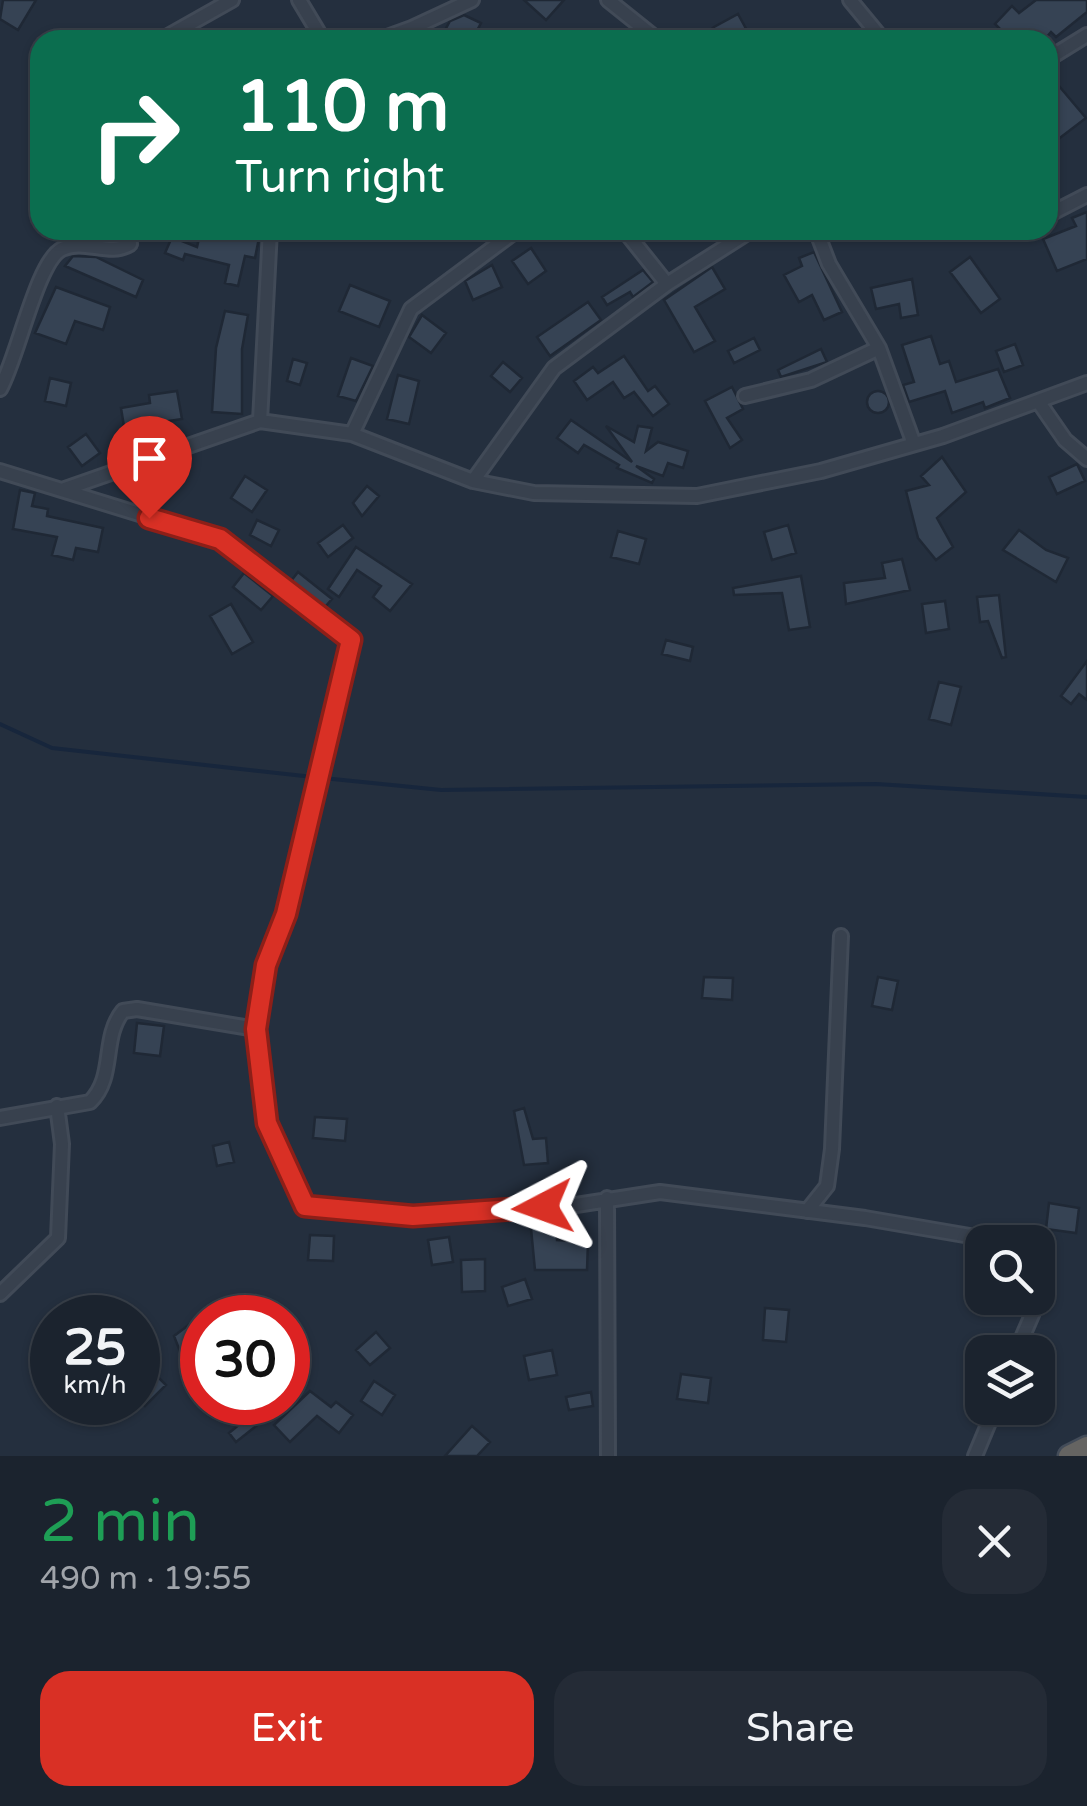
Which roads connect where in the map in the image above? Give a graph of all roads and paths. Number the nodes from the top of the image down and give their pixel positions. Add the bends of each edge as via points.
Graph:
1 (232, 0) edge
2 (299, 0) edge
3 (472, 0) edge
4 (608, 0) edge
5 (850, 0) edge
6 (412, 28) junction
7 (179, 30) edge
8 (317, 30) edge
9 (406, 30) edge
10 (416, 30) edge
11 (646, 30) edge
12 (875, 30) edge
13 (1087, 36) edge
14 (1058, 53) edge
15 (1087, 195) edge
16 (1058, 210) edge
17 (269, 240) edge
18 (504, 240) edge
19 (632, 240) edge
20 (736, 240) edge
21 (820, 240) edge
22 (130, 244) dead end
23 (668, 284) junction
24 (880, 348) junction
25 (1087, 383) edge
26 (0, 388) edge
27 (745, 396) dead end
28 (1038, 401) junction
29 (260, 421) junction
30 (352, 434) junction
31 (914, 444) junction
32 (1087, 459) edge
33 (0, 471) edge
34 (473, 481) junction
35 (62, 490) junction
36 (841, 936) dead end
37 (256, 1029) junction
38 (57, 1106) junction
39 (0, 1118) edge
40 (607, 1198) junction
41 (807, 1211) junction
42 (965, 1236) edge
43 (0, 1294) edge
44 (988, 1425) edge
45 (1087, 1447) edge
46 (608, 1456) edge
47 (975, 1456) edge
48 (1069, 1456) edge

1 - 7 street
2 - 8 street
3 - 6 street
4 - 11 street
5 - 12 street
6 - 9 street
6 - 10 street
13 - 14 street
15 - 16 street
17 - 29 street
18 - 30 street via 411,310
19 - 23 street
20 - 23 street
21 - 24 street
22 - 26 street via 120,250 61,249 48,262
23 - 34 street via 554,368
24 - 27 street via 811,380
24 - 31 street
25 - 28 street
28 - 31 street
28 - 32 street via 1064,440
29 - 30 street
29 - 35 street
30 - 34 street
31 - 34 street via 697,496 534,493
33 - 35 street
35 - 37 street via 220,539 351,640 286,914 266,965
36 - 41 street via 832,1149 827,1186
37 - 38 street via 122,1010 113,1023 100,1092 90,1102
37 - 40 street via 267,1123 305,1206 413,1216
38 - 39 street
38 - 43 street via 58,1238
40 - 41 street via 660,1192
40 - 46 street
41 - 42 street
44 - 47 street
45 - 48 highway

